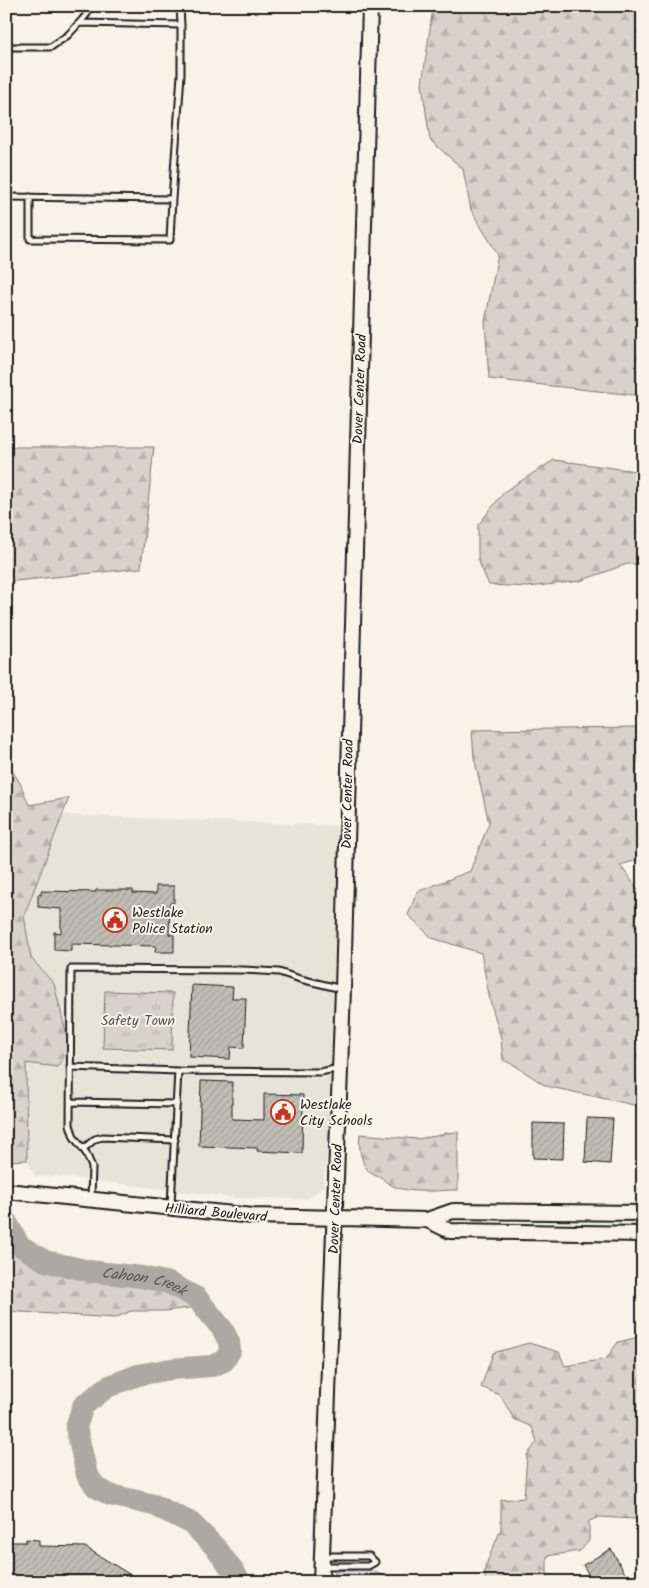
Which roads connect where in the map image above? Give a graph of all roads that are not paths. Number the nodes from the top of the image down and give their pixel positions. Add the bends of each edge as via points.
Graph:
1 (87, 6) edge
2 (180, 6) edge
3 (370, 6) edge
4 (80, 23) junction
5 (181, 25) junction
6 (6, 47) edge
7 (6, 197) edge
8 (30, 197) junction
9 (172, 199) junction
10 (343, 989) junction
11 (70, 1067) junction
12 (340, 1068) junction
13 (178, 1070) junction
14 (70, 1102) junction
15 (177, 1104) junction
16 (175, 1140) junction
17 (83, 1149) junction
18 (6, 1191) edge
19 (91, 1199) junction
20 (171, 1208) junction
21 (643, 1213) edge
22 (334, 1218) junction
23 (427, 1220) junction
24 (643, 1234) edge
25 (322, 1561) junction
26 (322, 1582) edge

1 - 4 lane via 87,14
2 - 5 lane
3 - 10 street, Dover Center Road
4 - 5 lane
4 - 6 lane via 51,47
5 - 9 lane via 181,75
7 - 8 lane
8 - 9 lane
8 - 9 lane via 30,239 170,240
10 - 11 lane via 279,972 71,969
10 - 12 street, Dover Center Road
11 - 13 lane
11 - 14 lane
12 - 13 lane via 320,1072
12 - 22 street, Dover Center Road
13 - 15 lane
14 - 15 lane
14 - 17 lane via 70,1125
15 - 16 lane
16 - 17 lane via 103,1137
16 - 20 lane
17 - 19 lane via 92,1167
18 - 19 street, Hilliard Boulevard
19 - 20 street, Hilliard Boulevard
20 - 22 street, Hilliard Boulevard via 253,1216
21 - 23 street, Hilliard Boulevard via 453,1210
22 - 23 street, Hilliard Boulevard
22 - 25 street, Dover Center Road
23 - 24 street, Hilliard Boulevard via 450,1231
25 - 25 lane via 368,1566 375,1562 369,1556
25 - 26 street, Dover Center Road

